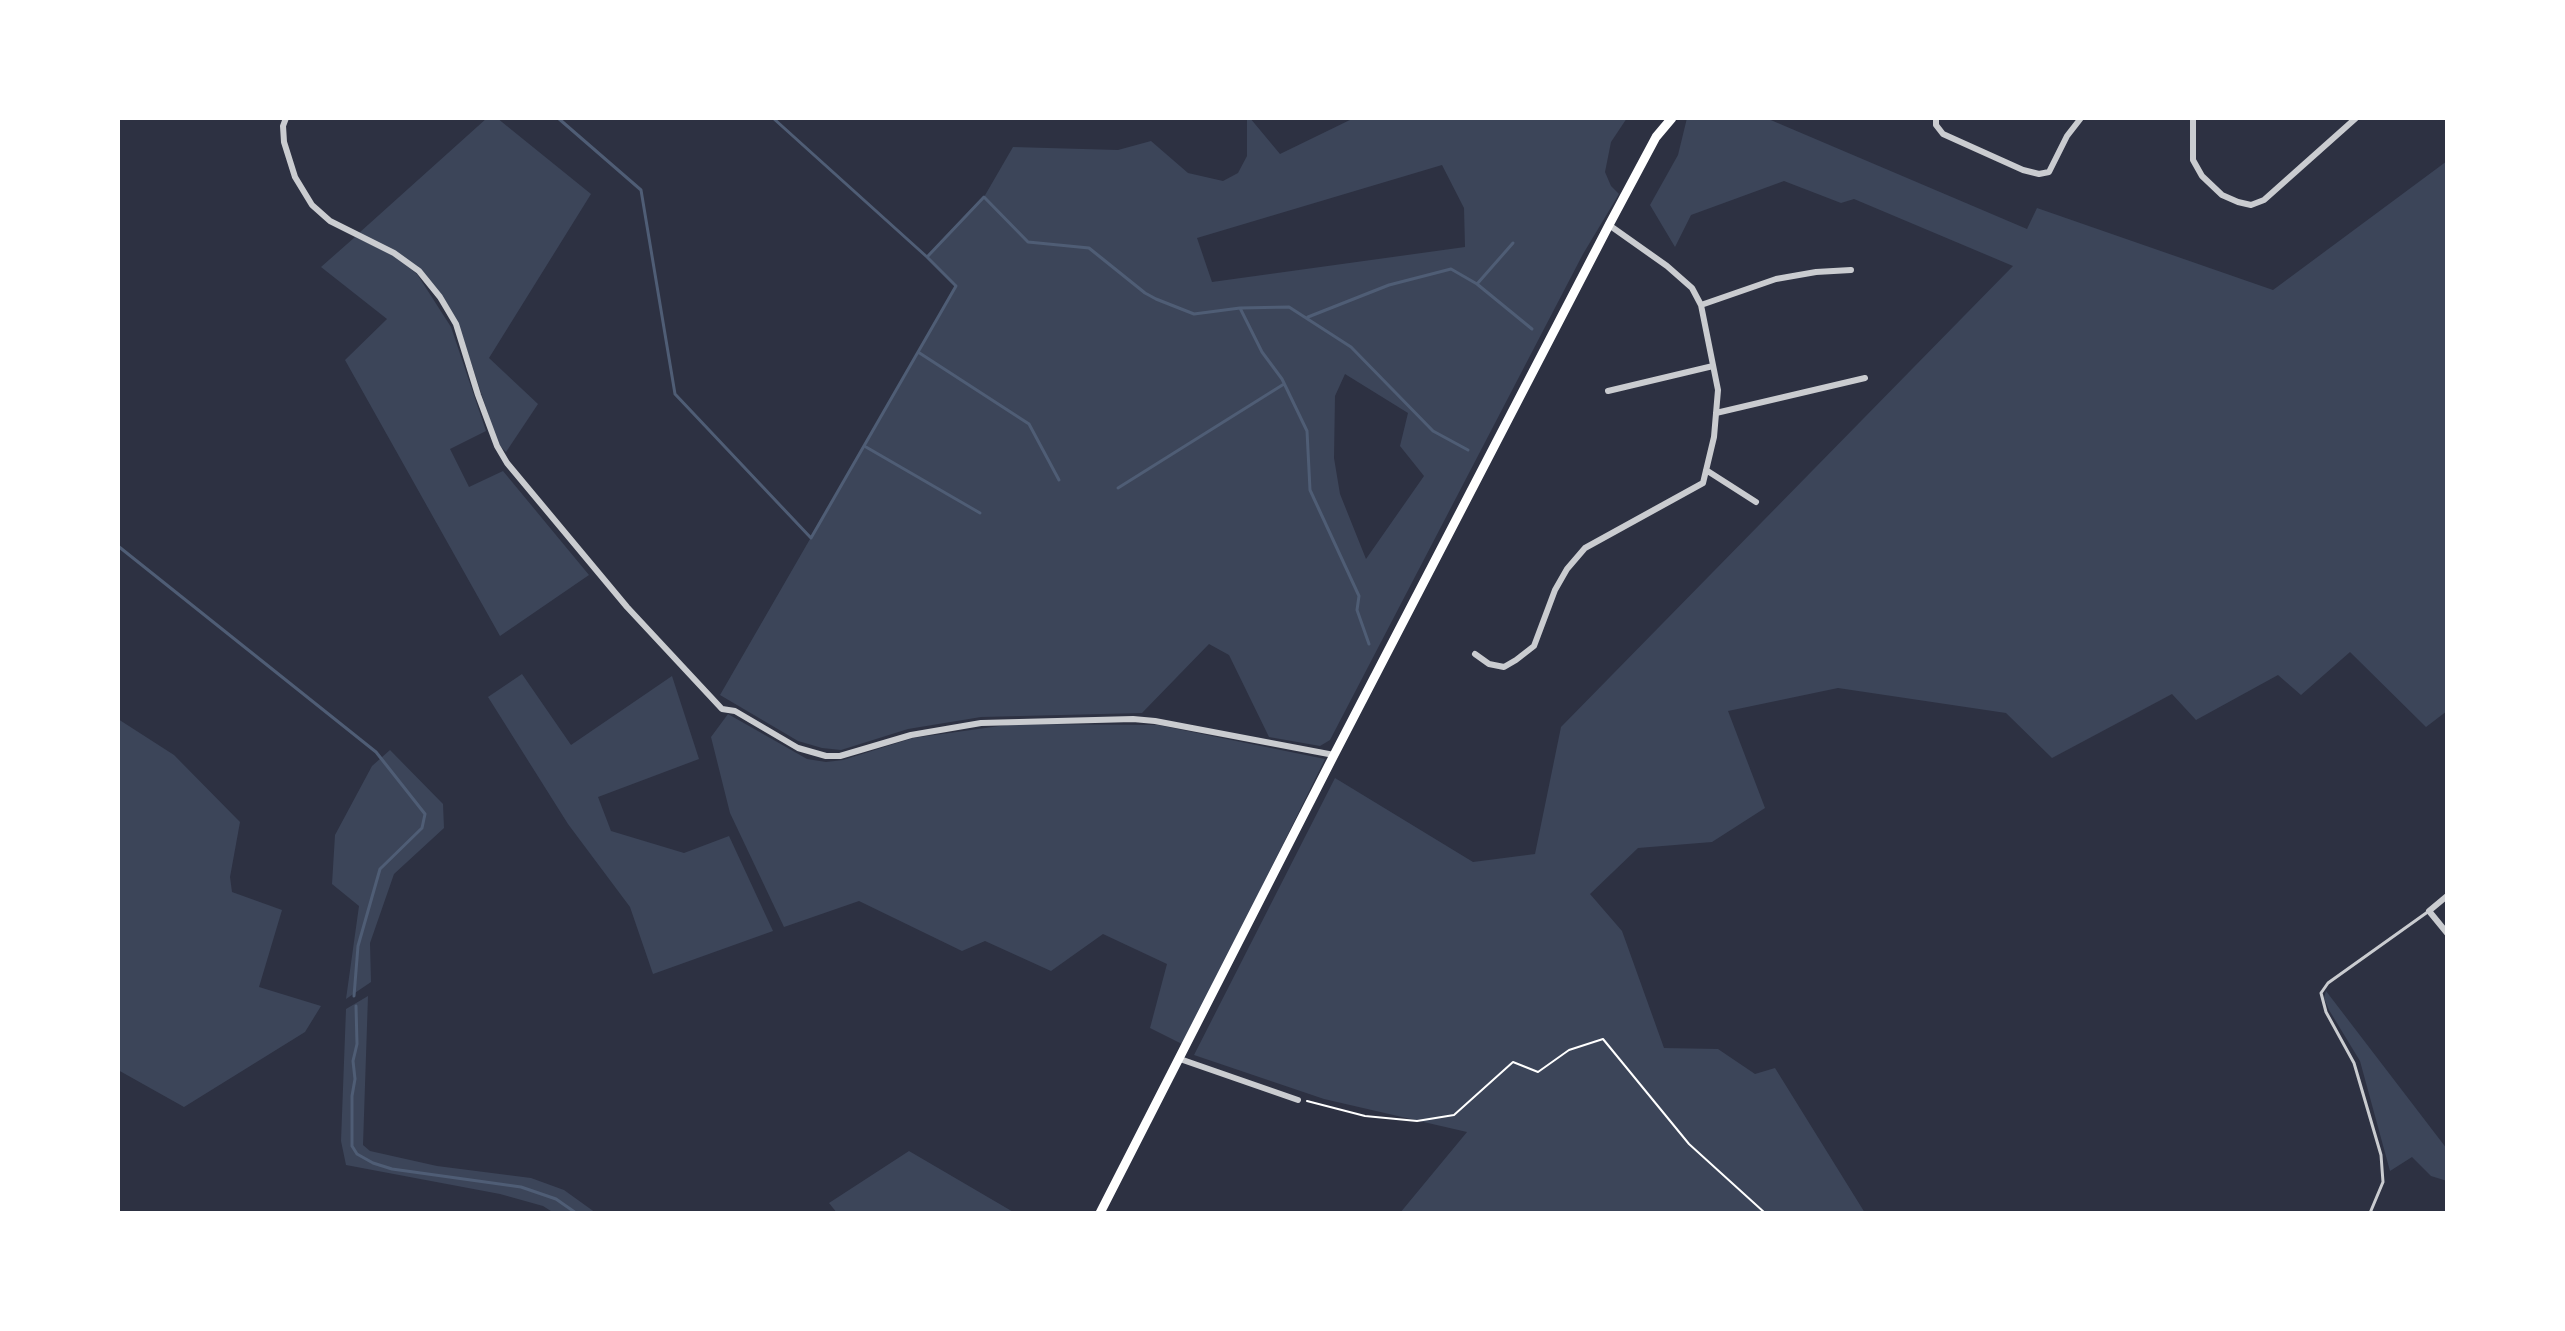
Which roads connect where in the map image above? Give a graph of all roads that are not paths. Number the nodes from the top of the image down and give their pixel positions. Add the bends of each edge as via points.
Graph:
1 (286, 118) edge
2 (1672, 118) edge
3 (1936, 118) edge
4 (2081, 118) edge
5 (2193, 118) edge
6 (2356, 118) edge
7 (1609, 225) junction
8 (1851, 270) dead end
9 (1701, 305) junction
10 (1713, 366) junction
11 (1865, 378) dead end
12 (1608, 391) dead end
13 (1716, 413) junction
14 (1706, 470) junction
15 (1756, 502) dead end
16 (1475, 654) dead end
17 (1334, 755) junction
18 (2447, 896) edge
19 (2429, 911) junction
20 (2447, 933) edge
21 (1180, 1059) junction
22 (1298, 1100) road end
23 (1100, 1213) edge
24 (2370, 1213) edge

1 - 17 street via 284,142 295,177 312,205 330,221 419,271 456,324 507,463 627,607 722,709 735,711 798,748 826,756 981,723 1133,719
2 - 7 main road via 1656,137
3 - 4 street via 1943,134 2039,174 2049,172
5 - 6 street via 2193,160 2202,176 2222,195 2251,205 2264,200
7 - 9 street via 1675,273
7 - 17 main road
8 - 9 street via 1776,279
9 - 10 street
10 - 12 street
10 - 13 street
11 - 13 street
13 - 14 street
14 - 15 street
14 - 16 street via 1703,483 1585,548 1555,590 1534,646 1504,667
17 - 21 main road
18 - 19 street
19 - 20 street
19 - 24 lane via 2321,993 2354,1063 2381,1155 2383,1182
21 - 22 street
21 - 23 main road

